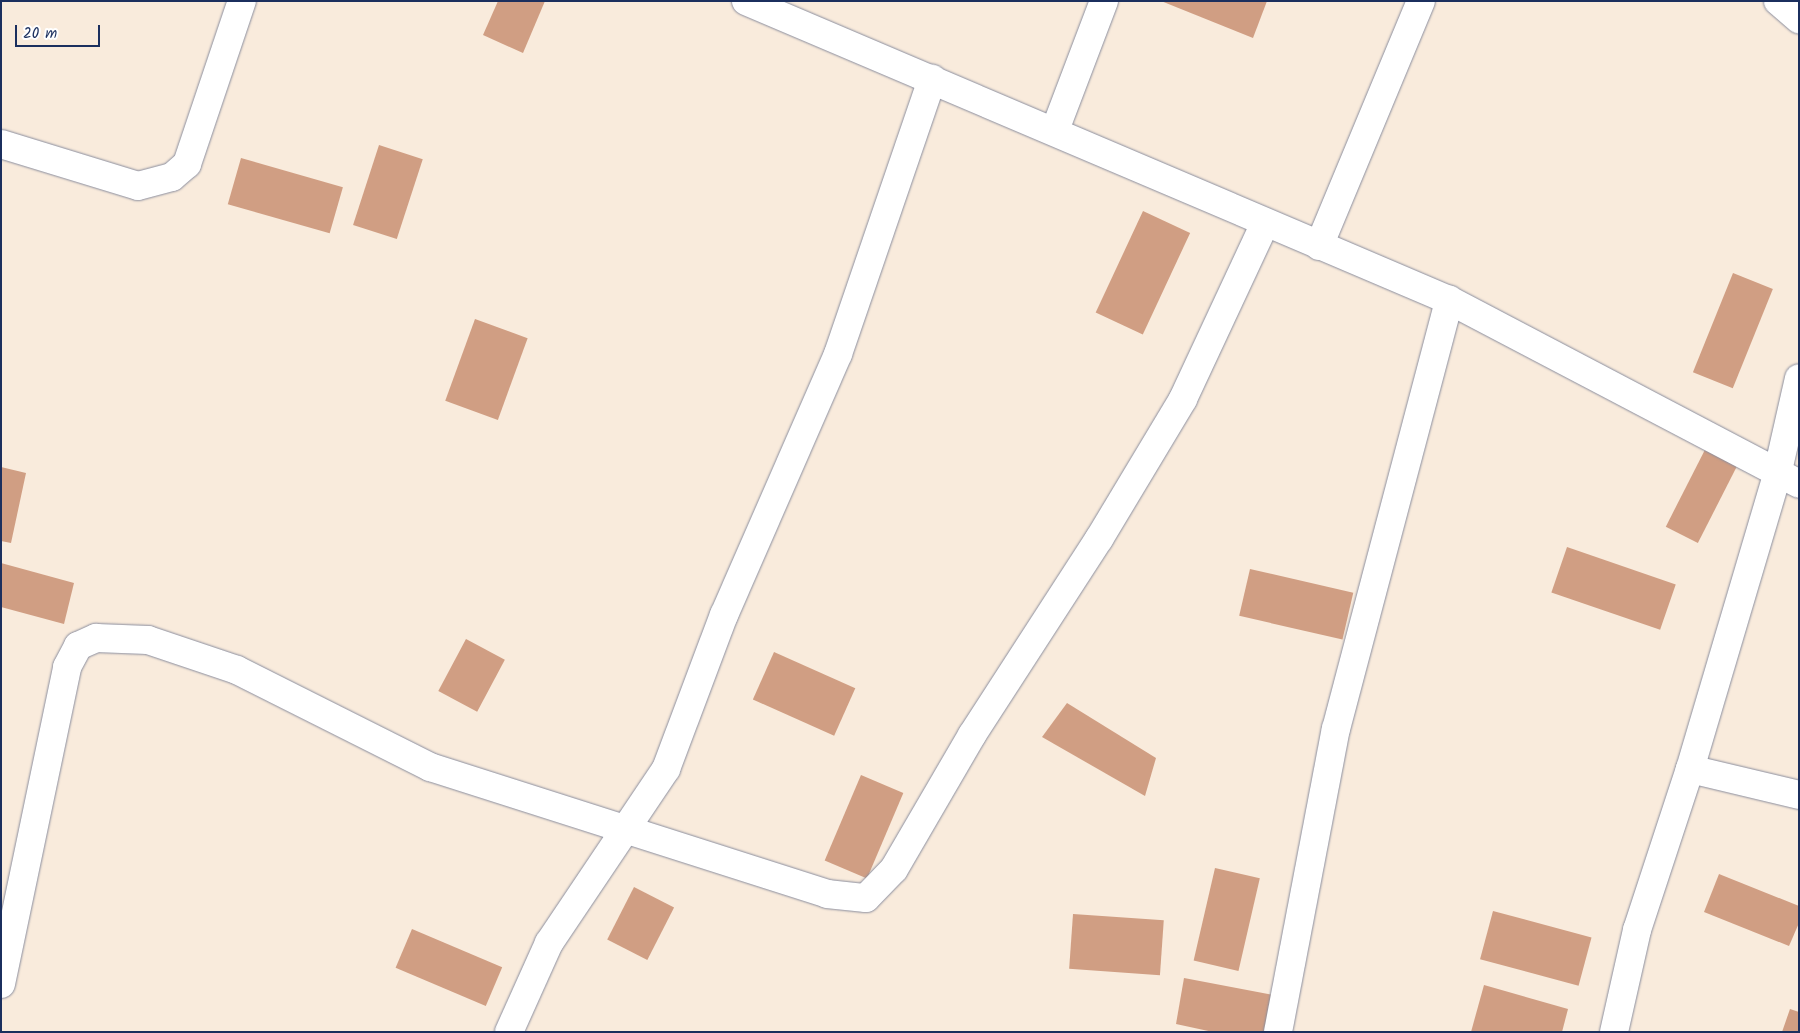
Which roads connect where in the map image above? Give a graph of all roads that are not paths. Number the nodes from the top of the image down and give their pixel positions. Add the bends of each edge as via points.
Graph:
1 (242, 1) edge
2 (746, 1) edge
3 (1104, 1) edge
4 (1421, 1) edge
5 (1778, 1) edge
6 (791, 10) edge
7 (1799, 19) edge
8 (932, 79) junction
9 (1055, 130) junction
10 (1, 144) edge
11 (1265, 223) junction
12 (1319, 246) junction
13 (1449, 300) junction
14 (1799, 378) edge
15 (1788, 480) edge
16 (1690, 769) junction
17 (1799, 795) edge
18 (625, 830) junction
19 (1, 984) edge
20 (509, 1032) edge
21 (1278, 1032) edge
22 (1614, 1032) edge

1 - 10 street via 187,164 172,177 138,186
2 - 6 street
3 - 9 street
4 - 12 street
5 - 7 street
6 - 8 street
8 - 9 street
8 - 18 street via 838,354 724,615 666,770
9 - 11 street
11 - 12 street
11 - 18 street via 1183,399 1099,539 972,735 894,869 879,888 866,898 827,894
12 - 13 street
13 - 15 street
13 - 21 street via 1336,729
14 - 15 street
15 - 16 street
16 - 17 street
16 - 22 street via 1637,930
18 - 19 street via 430,767 237,670 148,640 96,638 78,646 67,667
18 - 20 street via 549,943

